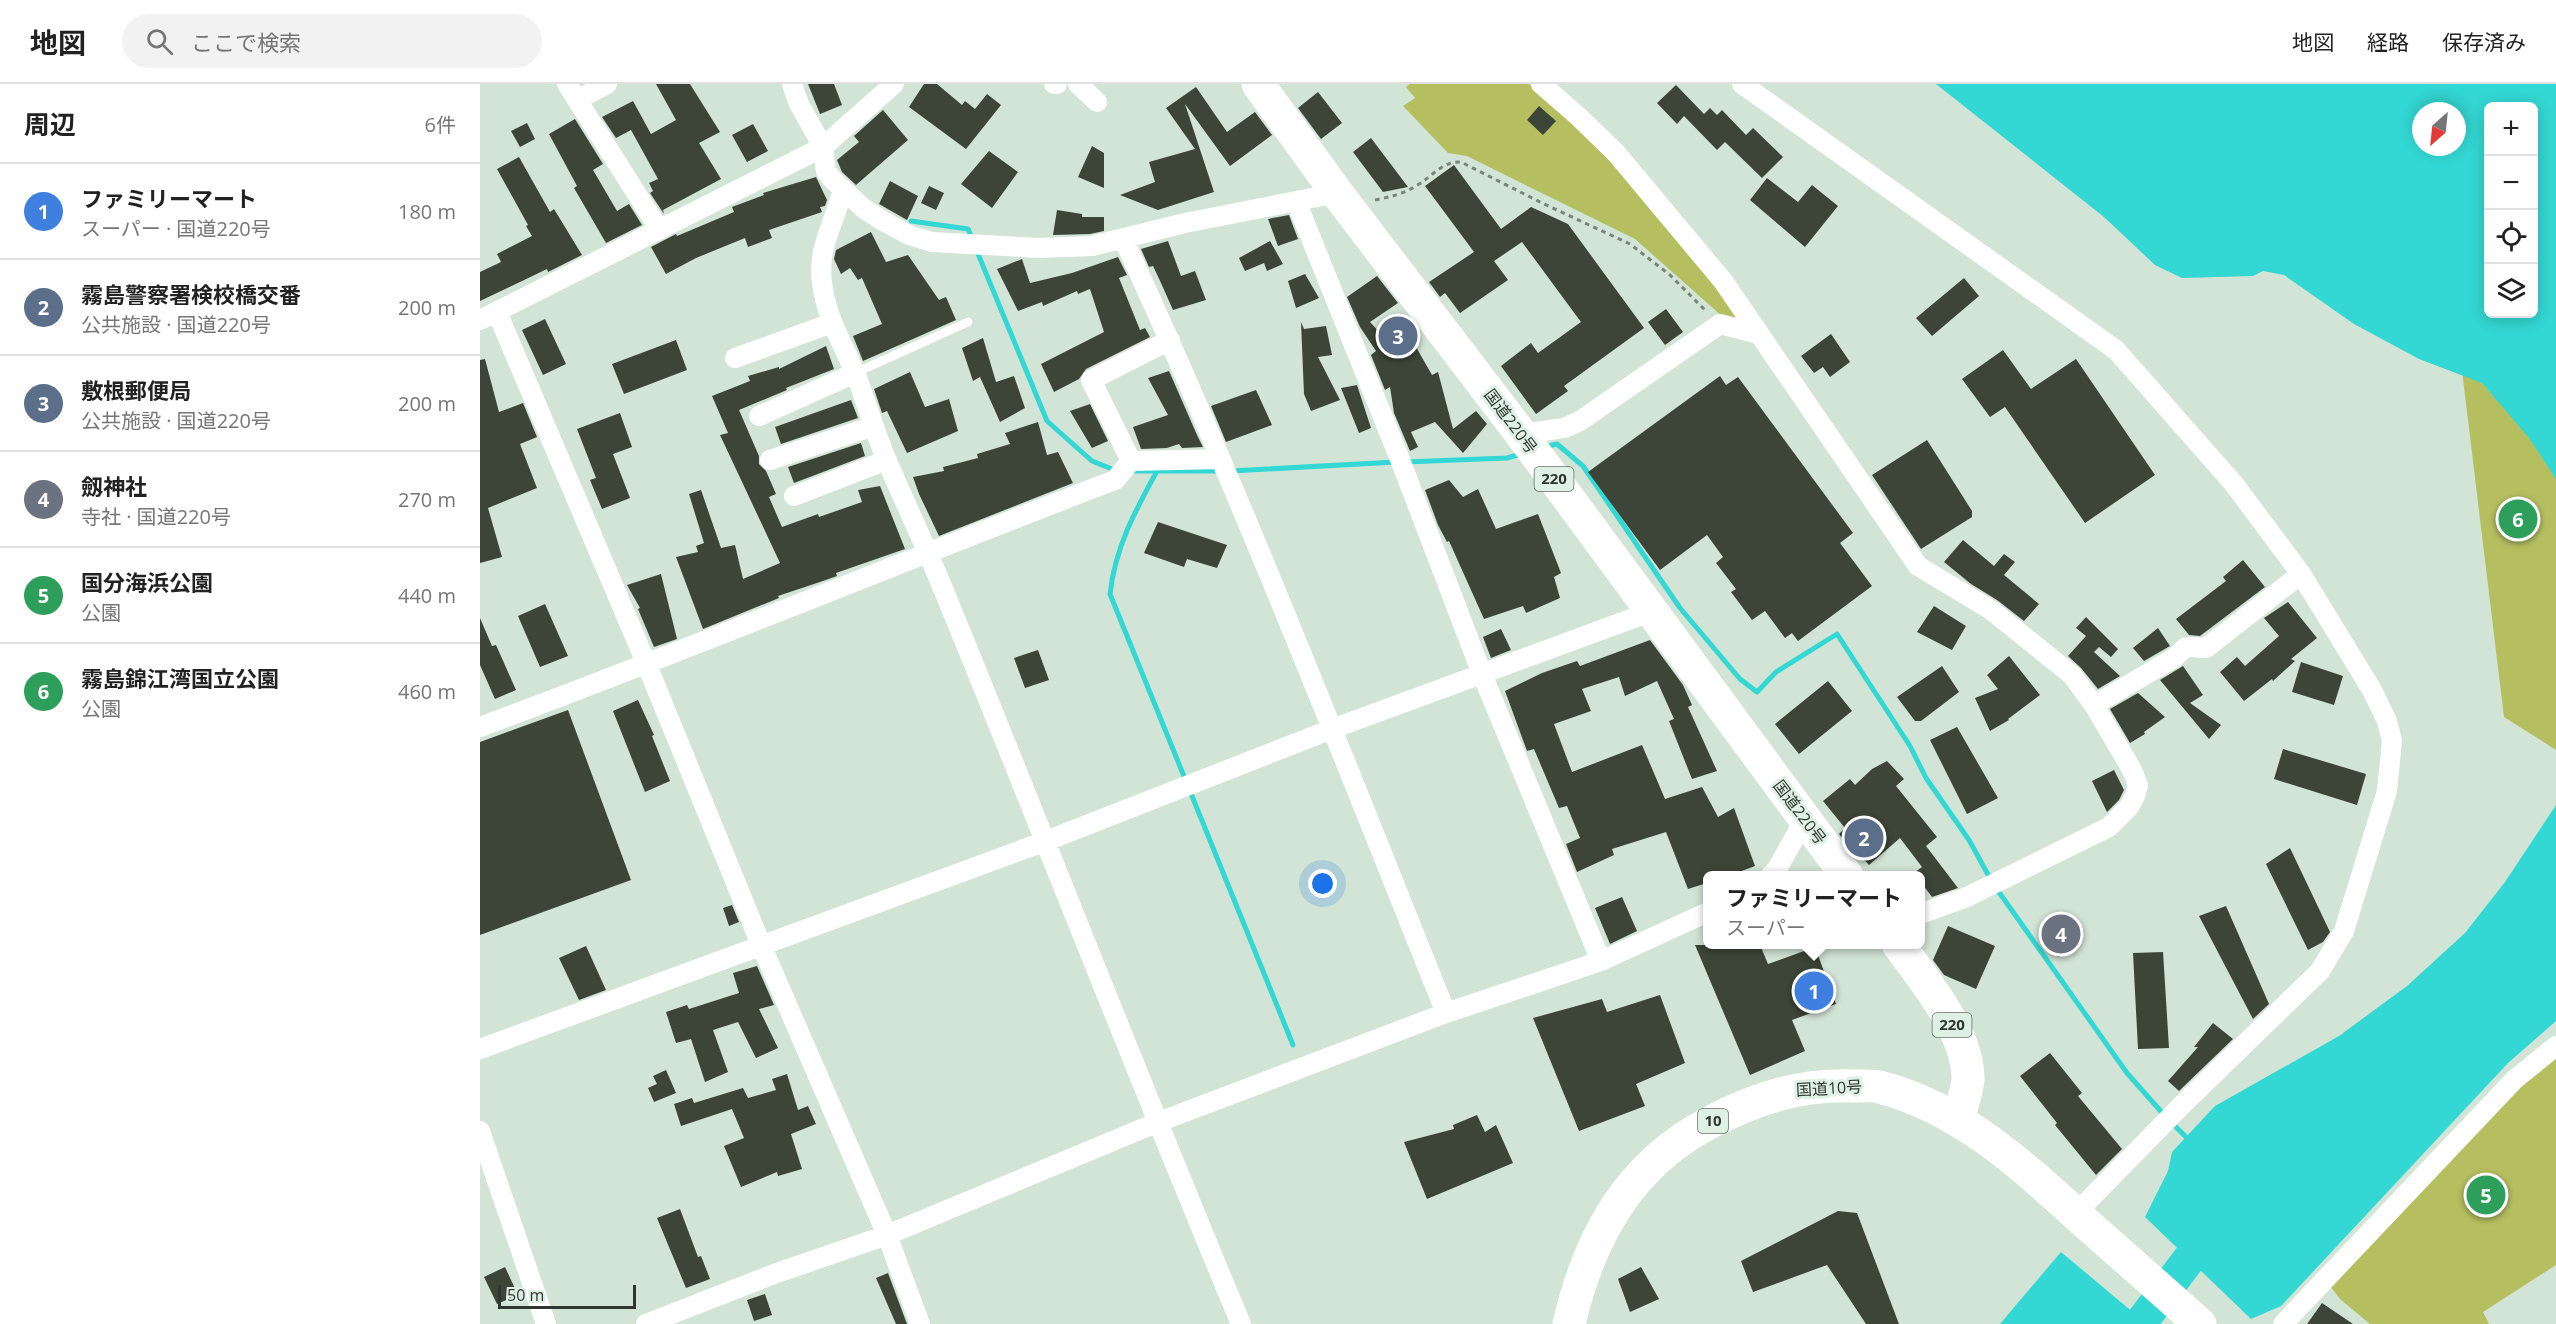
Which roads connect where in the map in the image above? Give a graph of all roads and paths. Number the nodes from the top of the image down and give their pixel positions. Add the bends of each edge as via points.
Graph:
1 (607, 84) edge
2 (792, 84) edge
3 (894, 84) edge
4 (1078, 84) edge
5 (1258, 84) edge
6 (1541, 84) edge
7 (1742, 84) edge
8 (572, 92) edge
9 (1097, 102) dead end
10 (823, 147) junction
11 (843, 189) junction
12 (1342, 199) junction
13 (1296, 201) junction
14 (659, 229) junction
15 (1123, 238) junction
16 (488, 316) edge
17 (968, 322) dead end
18 (832, 323) junction
19 (1720, 324) junction
20 (1759, 334) junction
21 (1170, 340) junction
22 (735, 358) dead end
23 (855, 373) junction
24 (759, 416) dead end
25 (874, 426) junction
26 (1521, 434) junction
27 (1220, 459) junction
28 (770, 460) dead end
29 (887, 460) junction
30 (1131, 461) junction
31 (794, 496) dead end
32 (928, 551) junction
33 (2301, 574) junction
34 (1650, 612) junction
35 (647, 665) junction
36 (1482, 674) junction
37 (2094, 705) junction
38 (480, 727) edge
39 (1332, 729) junction
40 (1805, 819) junction
41 (1046, 841) junction
42 (1775, 871) edge
43 (1843, 871) edge
44 (1925, 912) edge
45 (1703, 914) edge
46 (762, 947) junction
47 (1901, 949) edge
48 (1601, 961) junction
49 (1446, 1013) junction
50 (2556, 1046) edge
51 (480, 1049) edge
52 (1958, 1120) junction
53 (1156, 1123) junction
54 (480, 1131) edge
55 (2081, 1218) junction
56 (887, 1235) junction
57 (546, 1324) edge
58 (646, 1324) edge
59 (920, 1324) edge
60 (1241, 1324) edge
61 (1569, 1324) edge
62 (2200, 1324) edge
63 (2283, 1324) edge

1 - 8 street
2 - 10 street
3 - 10 street
4 - 9 street
5 - 12 highway, 国道220号 / 220
6 - 20 street via 1580,117 1645,186 1723,281
7 - 33 street via 2116,350 2234,484
8 - 14 street
10 - 11 street via 826,171
10 - 14 street
11 - 15 street via 883,221 932,242 1039,248 1082,247
11 - 18 street via 826,232 822,255 822,283
12 - 13 street
12 - 19 path via 1399,196 1449,162 1461,162 1630,244 1670,275
12 - 26 highway, 国道220号 / 220
13 - 15 street
13 - 36 street
14 - 16 street
15 - 21 street
16 - 35 street
17 - 23 lane
18 - 22 street
18 - 23 street
19 - 20 street
19 - 26 street via 1580,421 1564,429
20 - 37 street via 1918,566 1991,610 2072,675
21 - 27 street
21 - 30 street via 1090,380
23 - 24 street
23 - 25 street
25 - 28 street
25 - 29 street
26 - 34 highway, 国道220号 / 220
27 - 30 street
27 - 39 street
29 - 31 street
29 - 32 street
30 - 32 street via 1115,480
32 - 35 street
32 - 41 street
33 - 37 street via 2206,648 2186,646 2174,658
33 - 55 street via 2353,657 2387,721 2392,741 2386,790 2344,931 2320,971 2144,1144
34 - 36 street
34 - 40 highway, 国道220号 / 220
35 - 38 street
35 - 46 street
36 - 39 street
36 - 48 street
37 - 44 street via 2138,784 2129,807 2109,827 1967,897
39 - 41 street
39 - 49 street
40 - 42 street
40 - 43 highway, 国道220号 / 220
41 - 46 street
41 - 53 street
45 - 48 street
46 - 51 street
46 - 56 street
47 - 52 highway, 220 via 1947,1011 1962,1051 1968,1079
48 - 49 street
49 - 53 street
50 - 63 street via 2514,1080
52 - 55 highway, 国道10号 / 10 via 2011,1156
52 - 61 highway, 国道10号 / 10 via 1881,1087 1791,1089 1743,1105 1692,1132 1656,1158 1630,1185 1600,1236
53 - 56 street
53 - 60 street
54 - 57 street
55 - 62 highway, 国道10号 / 10
56 - 58 street
56 - 59 street

